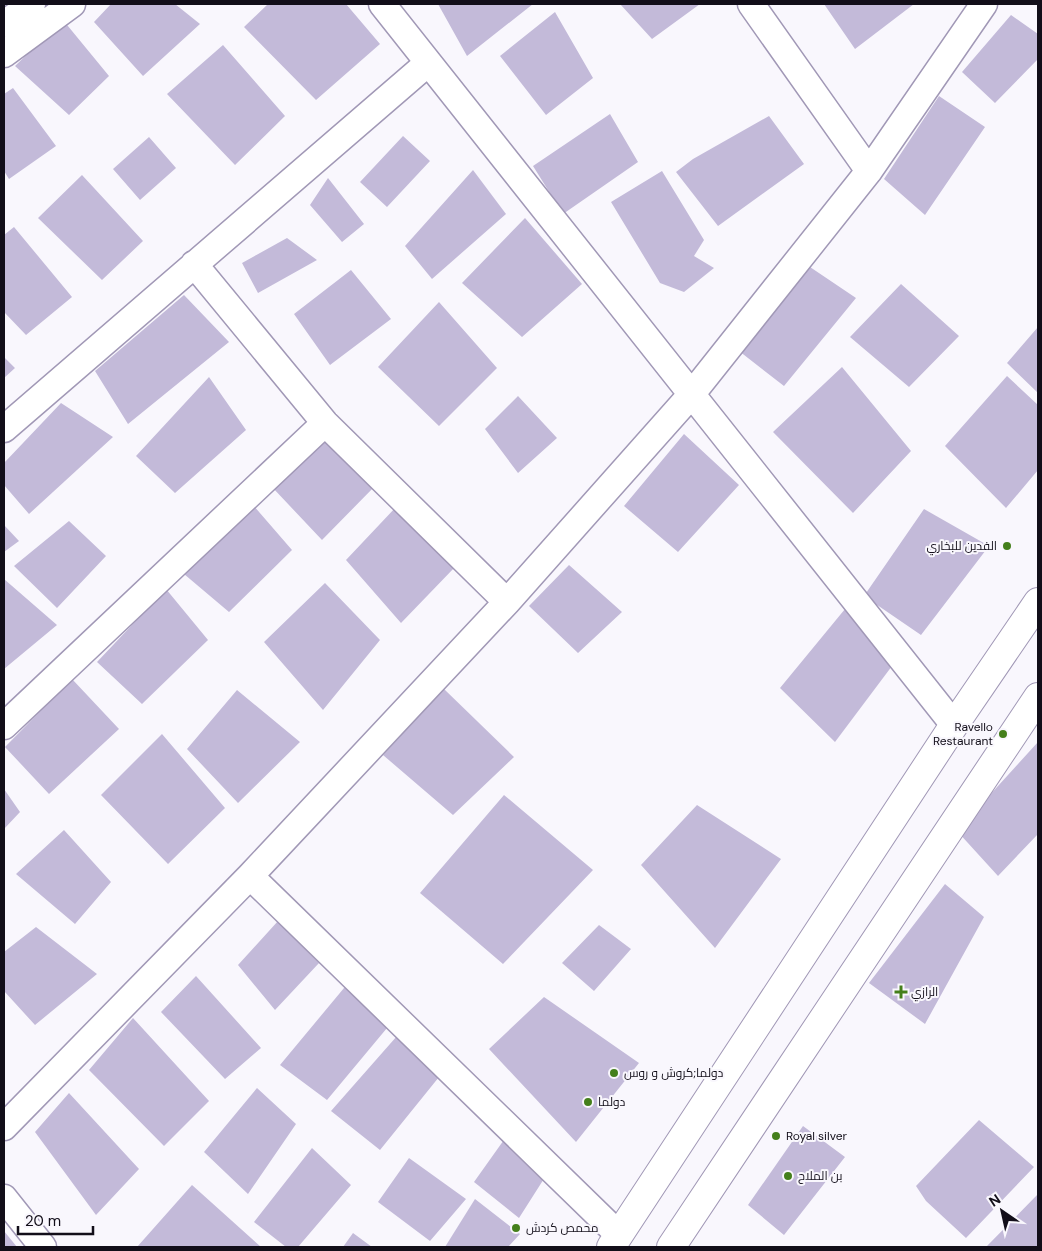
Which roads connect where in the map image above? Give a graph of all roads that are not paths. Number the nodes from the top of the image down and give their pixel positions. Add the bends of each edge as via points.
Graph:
1 (32, 4) edge
2 (72, 4) edge
3 (382, 4) edge
4 (751, 4) edge
5 (984, 4) edge
6 (4, 24) edge
7 (4, 54) edge
8 (428, 63) junction
9 (869, 170) junction
10 (194, 264) junction
11 (691, 395) junction
12 (325, 423) junction
13 (4, 429) edge
14 (507, 602) junction
15 (1038, 602) edge
16 (1038, 696) edge
17 (954, 725) junction
18 (4, 726) edge
19 (250, 876) junction
20 (4, 1126) edge
21 (4, 1198) edge
22 (615, 1241) edge
23 (43, 1247) edge
24 (670, 1247) edge

1 - 6 street
2 - 7 street
3 - 8 street
4 - 9 street
5 - 9 street
8 - 10 street
8 - 11 street
9 - 11 street
10 - 12 street
10 - 13 street
11 - 14 street
11 - 17 street
12 - 14 street
12 - 18 street
14 - 19 street
15 - 17 main road
16 - 24 main road
17 - 22 main road
19 - 20 street
19 - 22 street
21 - 23 street

